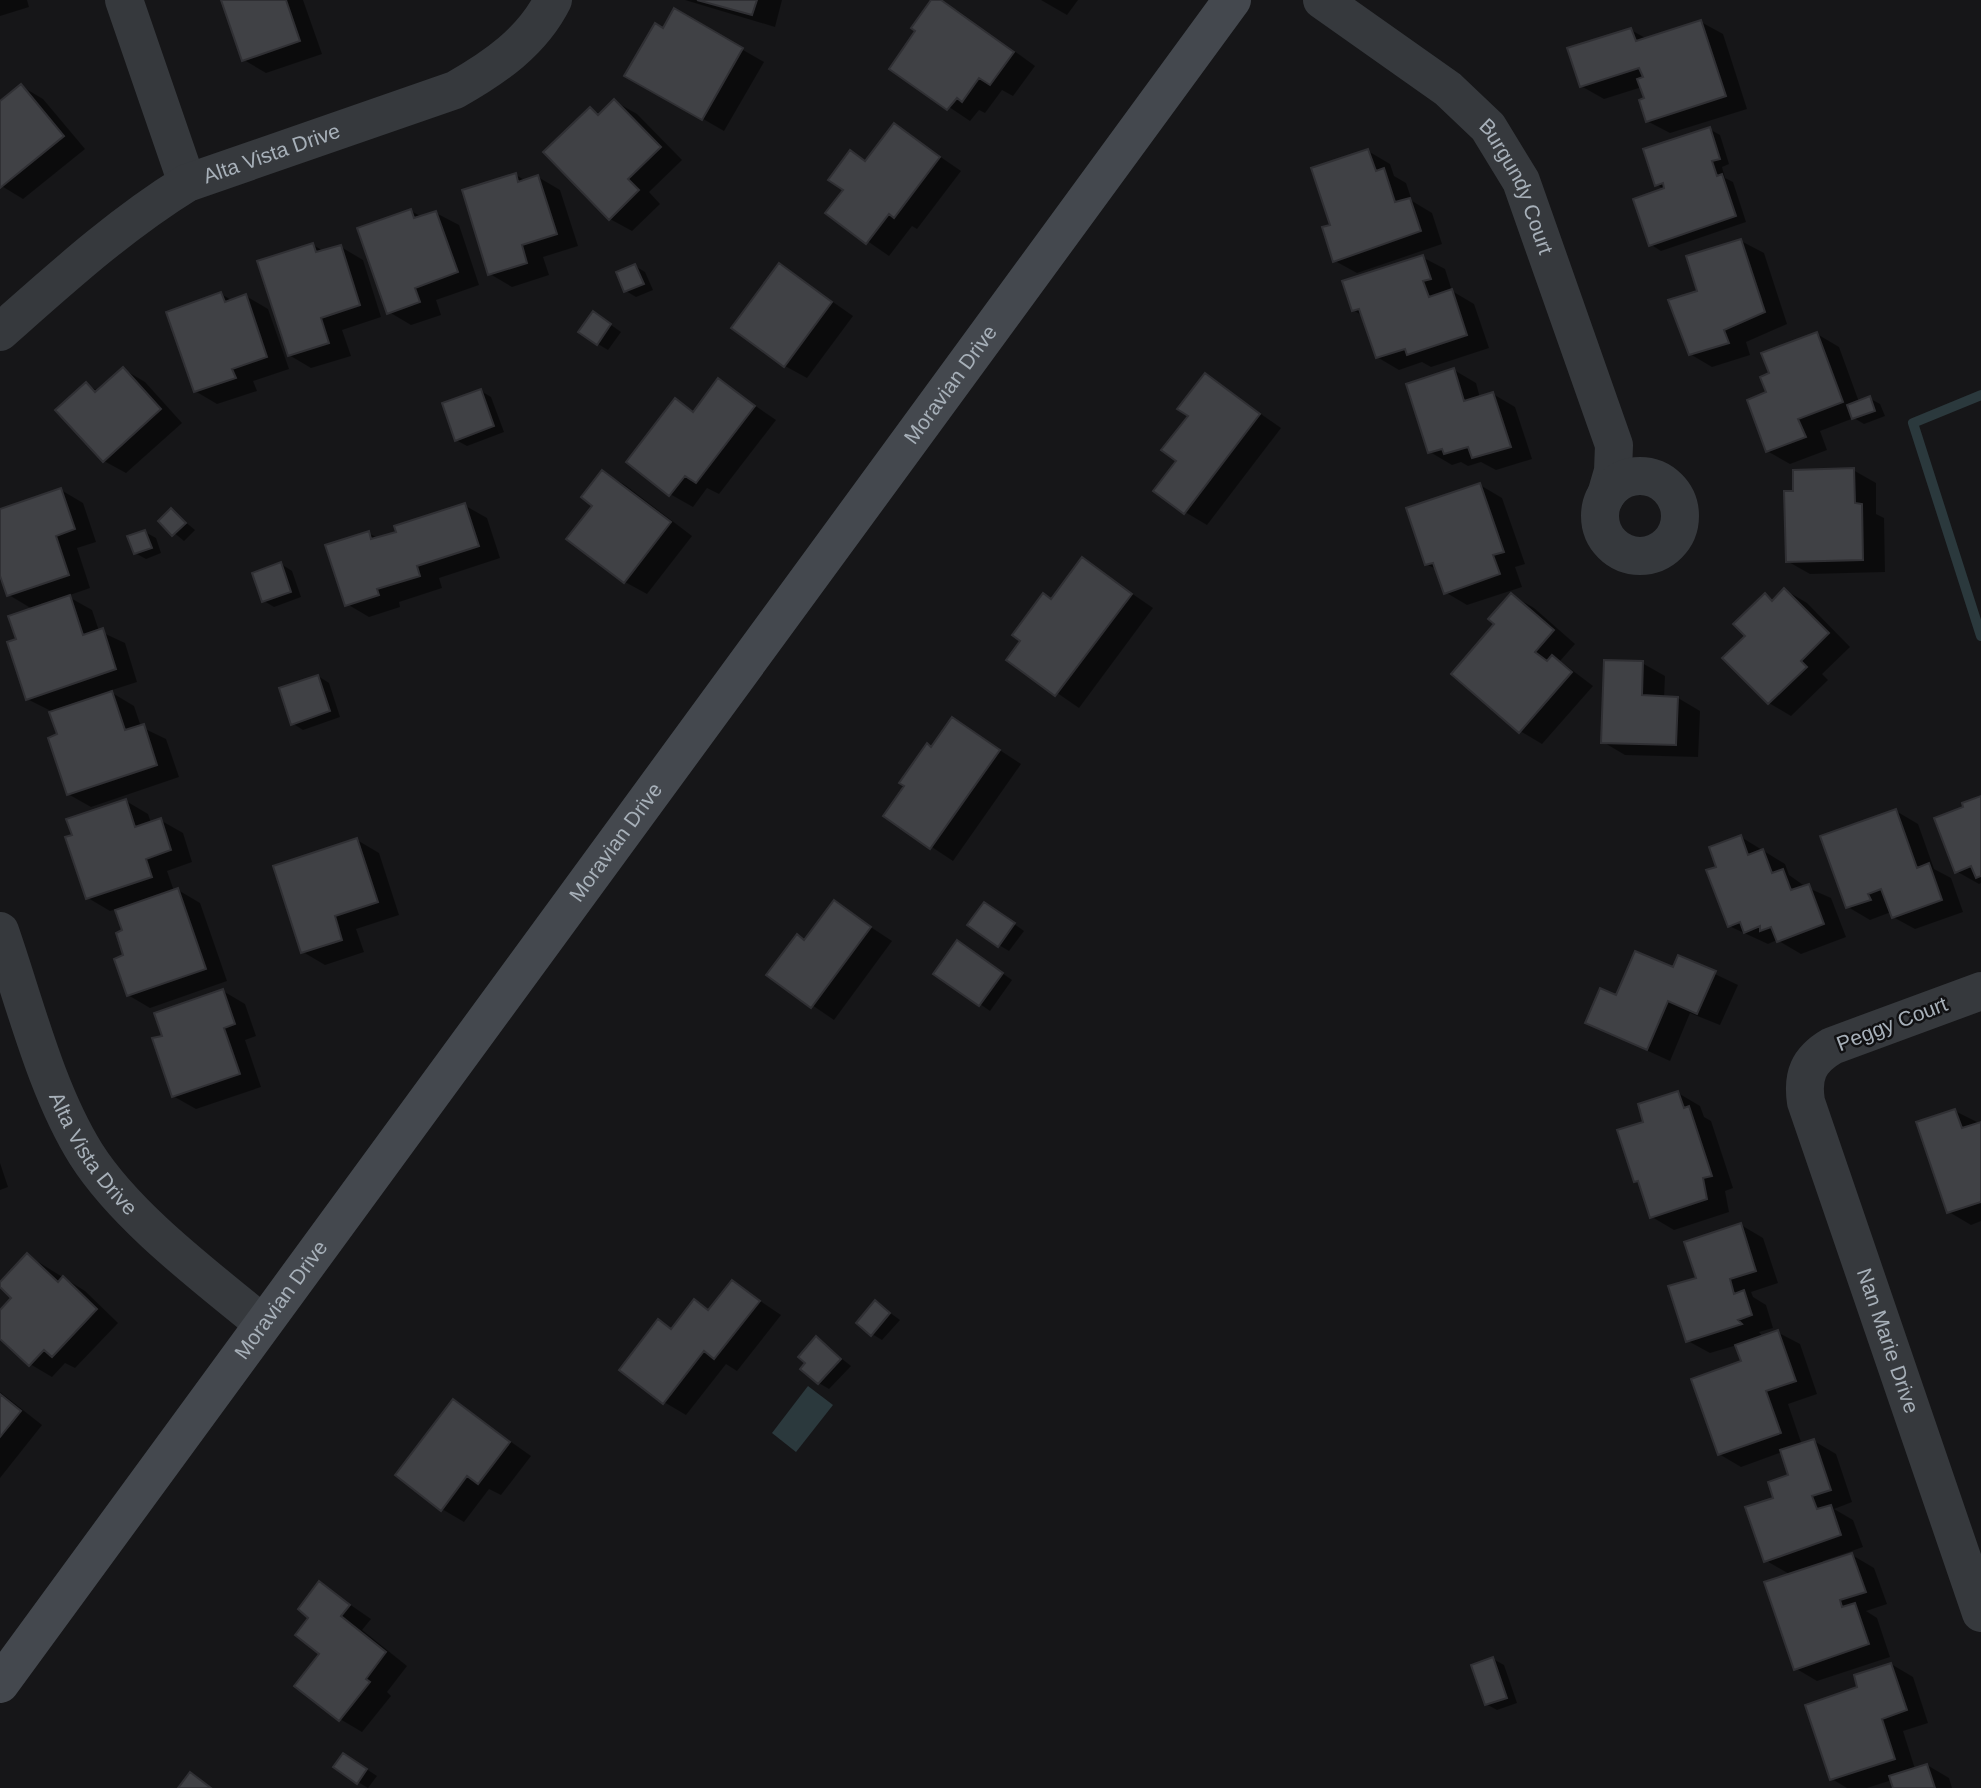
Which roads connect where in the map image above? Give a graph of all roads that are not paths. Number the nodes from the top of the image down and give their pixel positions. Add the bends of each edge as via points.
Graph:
1 (124, 0) edge
2 (554, 0) edge
3 (1232, 0) edge
4 (1322, 0) edge
5 (187, 183) junction
6 (0, 332) edge
7 (1614, 445) junction
8 (1653, 478) junction
9 (1606, 495) junction
10 (0, 932) edge
11 (1981, 991) edge
12 (1807, 1066) joint
13 (262, 1323) junction
14 (1977, 1590) edge
15 (0, 1684) edge

1 - 5 street
2 - 5 street, Alta Vista Drive via 525,39 496,67 455,90
3 - 13 street, Moravian Drive
4 - 7 street, Burgundy Court via 1448,89 1488,127 1521,181
5 - 6 street, Alta Vista Drive via 103,242
7 - 8 street, Burgundy Court
7 - 9 street, Burgundy Court
8 - 9 street via 1626,478
8 - 9 street, Burgundy Court via 1674,494 1681,520 1670,544 1659,552 1633,556 1610,544 1600,521
10 - 13 street, Alta Vista Drive via 62,1105 86,1154 119,1195
11 - 12 street, Peggy Court via 1832,1046
12 - 14 street, Nan Marie Drive via 1806,1102
13 - 15 street, Moravian Drive

